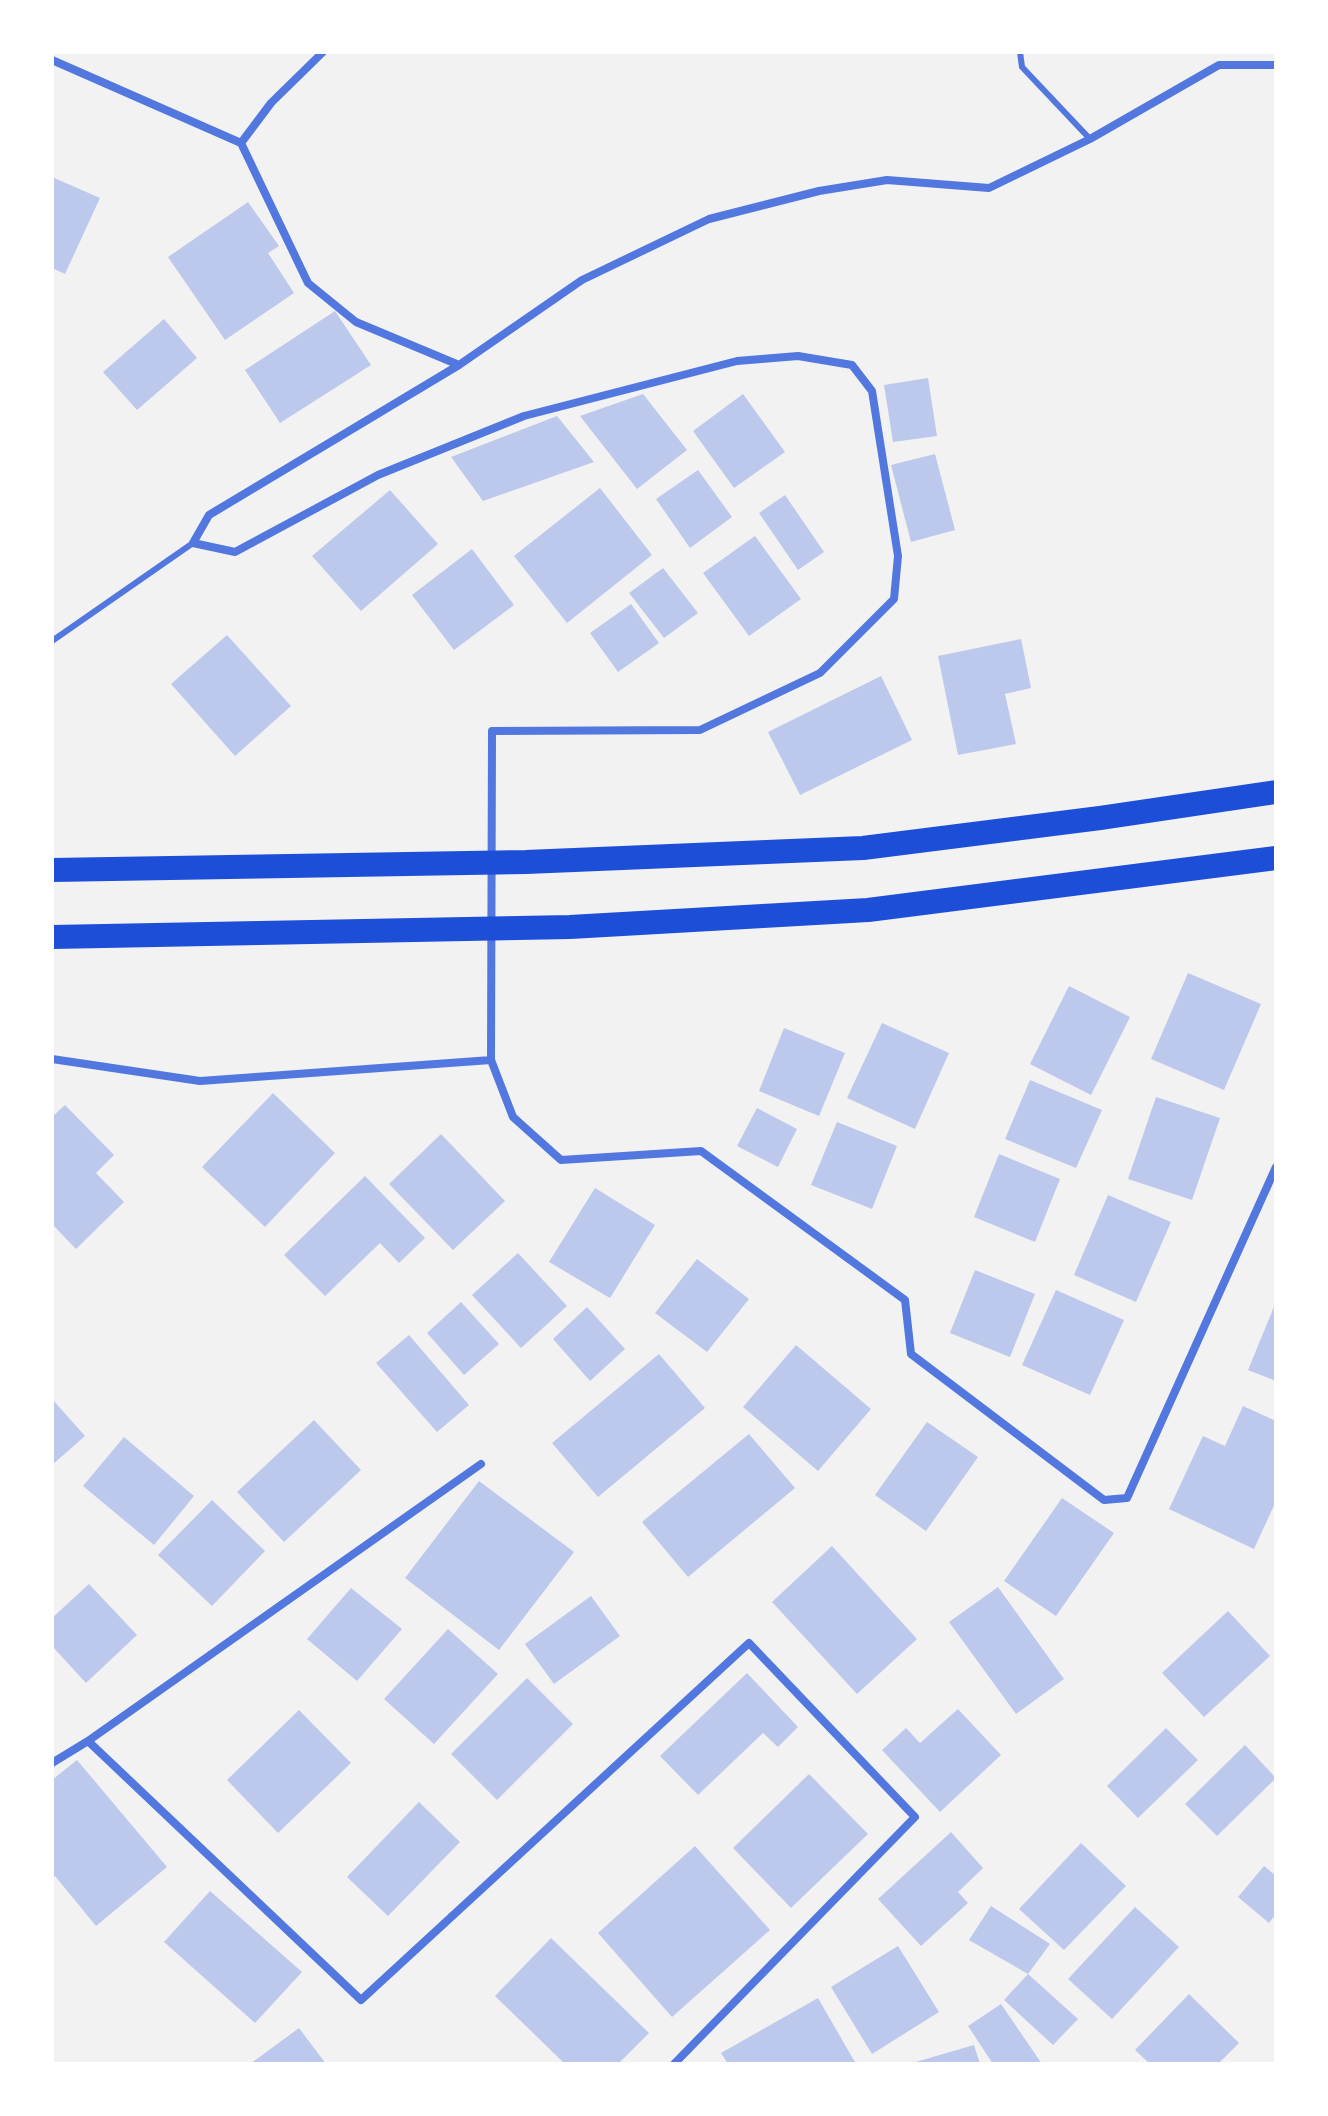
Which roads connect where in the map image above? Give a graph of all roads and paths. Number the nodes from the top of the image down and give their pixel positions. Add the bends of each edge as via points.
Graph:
1 (323, 52) edge
2 (1020, 52) edge
3 (52, 60) edge
4 (1276, 65) edge
5 (1090, 139) junction
6 (241, 143) junction
7 (459, 365) junction
8 (193, 543) junction
9 (52, 641) edge
10 (1276, 792) edge
11 (1276, 858) edge
12 (52, 870) edge
13 (52, 937) edge
14 (52, 1059) edge
15 (491, 1060) junction
16 (1276, 1167) edge
17 (481, 1464) dead end
18 (88, 1741) junction
19 (52, 1763) edge
20 (674, 2064) edge

1 - 6 street via 271,103
2 - 5 lane via 1022,67
3 - 6 street
4 - 5 street via 1219,65
5 - 7 street via 989,188 887,180 709,219 582,280
6 - 7 street via 308,283 356,322
7 - 8 street via 209,515
8 - 9 lane
8 - 15 street via 235,552 378,475 524,416 737,361 798,356 852,365 872,391 898,556 894,599 820,673 700,730 492,731
10 - 12 highway via 863,848 526,862
11 - 13 highway via 868,910 570,927
14 - 15 street via 200,1081
15 - 16 street via 513,1117 561,1160 701,1151 905,1300 911,1354 1104,1500 1127,1498
17 - 18 street
18 - 19 street
18 - 20 street via 361,2000 749,1643 915,1817

